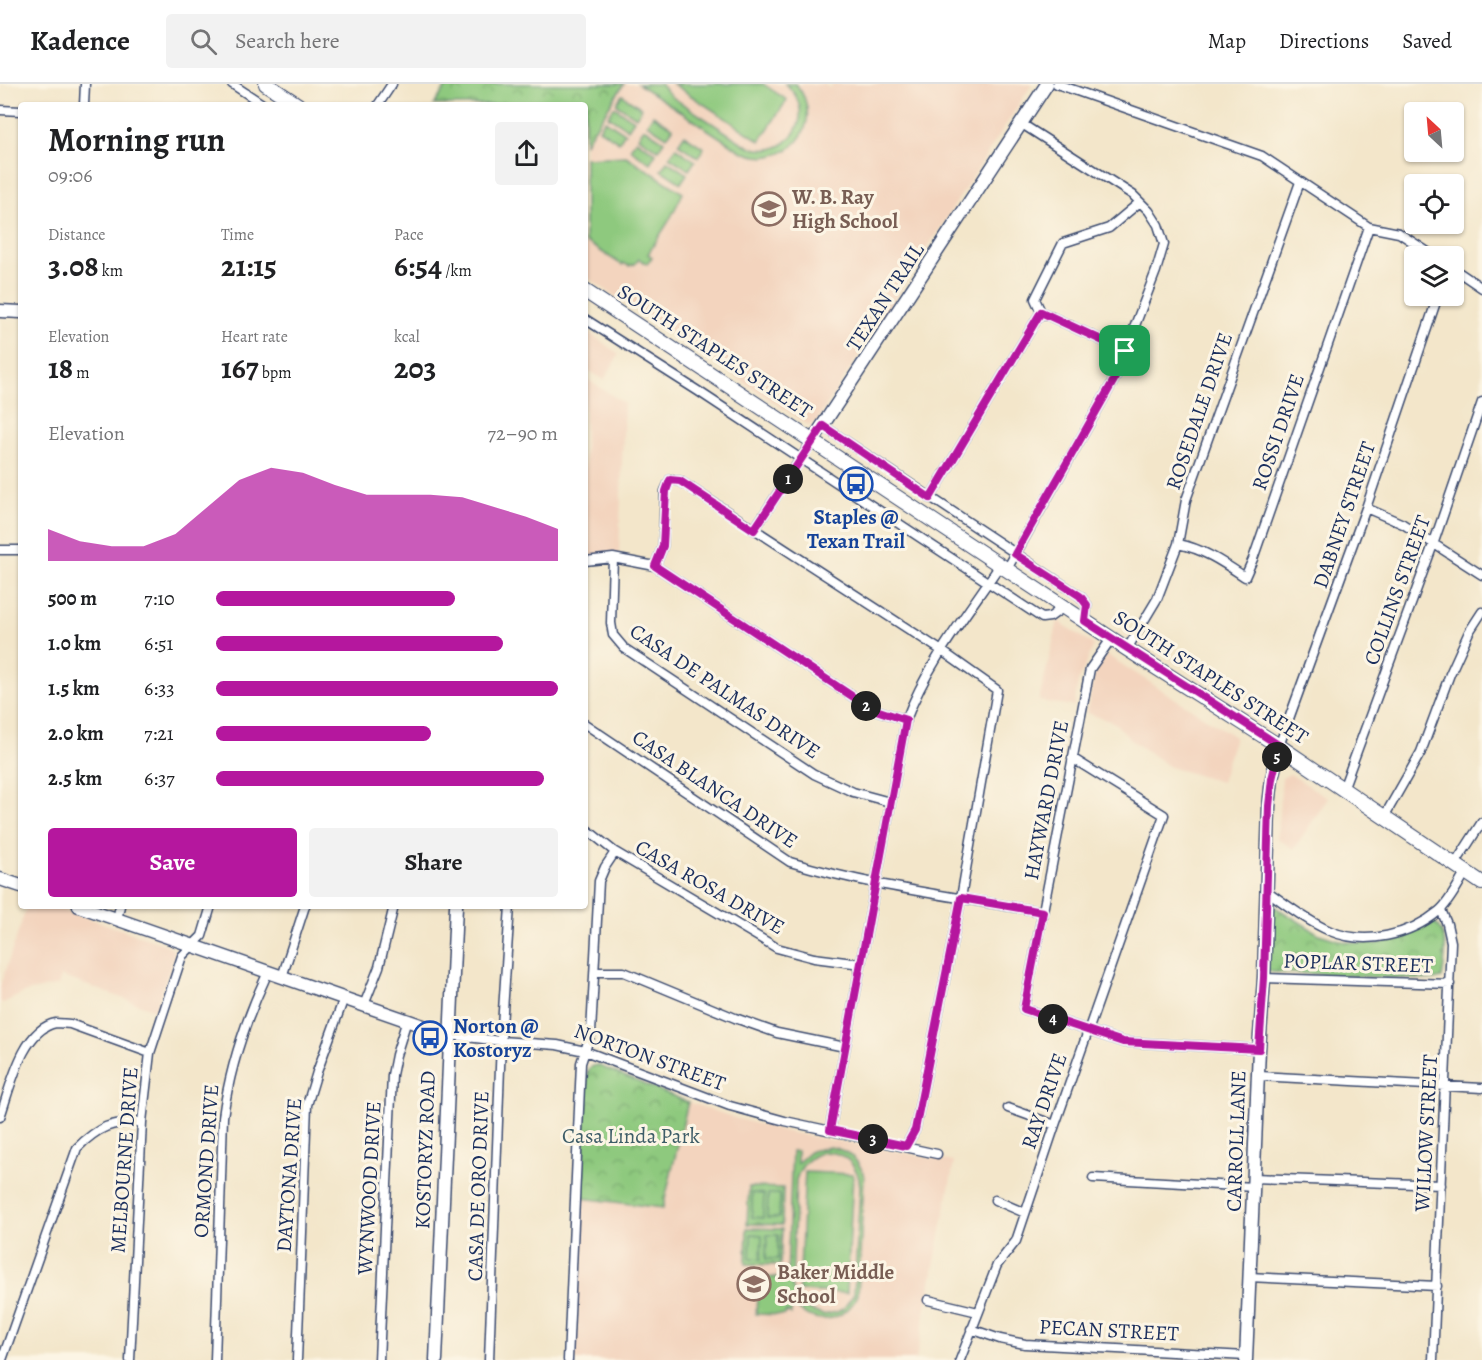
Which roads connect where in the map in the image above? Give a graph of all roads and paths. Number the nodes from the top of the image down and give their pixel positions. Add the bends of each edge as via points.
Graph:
1 (85, 84) edge
2 (232, 84) edge
3 (392, 84) edge
4 (1047, 84) edge
5 (1057, 84) edge
6 (274, 86) edge
7 (84, 102) edge
8 (259, 102) edge
9 (294, 102) edge
10 (380, 102) edge
11 (0, 110) edge
12 (18, 111) edge
13 (1022, 124) junction
14 (1300, 182) junction
15 (1140, 202) junction
16 (1369, 228) junction
17 (1418, 246) edge
18 (1464, 276) edge
19 (1482, 288) edge
20 (588, 293) edge
21 (1435, 306) edge
22 (0, 311) edge
23 (18, 312) edge
24 (1041, 312) junction
25 (588, 321) edge
26 (1125, 351) junction
27 (1482, 402) edge
28 (823, 426) junction
29 (813, 440) junction
30 (801, 460) junction
31 (930, 498) junction
32 (1366, 508) junction
33 (754, 530) junction
34 (1434, 542) junction
35 (1178, 544) junction
36 (0, 550) edge
37 (18, 550) edge
38 (1015, 554) junction
39 (614, 558) junction
40 (588, 561) edge
41 (655, 566) junction
42 (1004, 567) junction
43 (1482, 575) edge
44 (988, 582) junction
45 (1064, 607) junction
46 (1482, 612) edge
47 (1085, 621) junction
48 (1111, 639) junction
49 (1127, 649) junction
50 (942, 651) junction
51 (906, 720) junction
52 (588, 726) edge
53 (1280, 746) junction
54 (1072, 758) junction
55 (1343, 789) junction
56 (890, 802) junction
57 (1384, 817) junction
58 (1482, 822) edge
59 (588, 830) edge
60 (615, 852) junction
61 (1460, 868) junction
62 (0, 879) edge
63 (1482, 882) edge
64 (875, 884) junction
65 (18, 885) edge
66 (1267, 891) junction
67 (961, 898) junction
68 (88, 909) edge
69 (119, 909) edge
70 (210, 909) edge
71 (304, 909) edge
72 (393, 909) edge
73 (456, 909) edge
74 (510, 909) edge
75 (1441, 910) junction
76 (1043, 912) junction
77 (117, 919) junction
78 (194, 946) junction
79 (861, 964) junction
80 (268, 972) junction
81 (595, 972) junction
82 (282, 976) junction
83 (1264, 978) junction
84 (1450, 984) junction
85 (344, 998) junction
86 (364, 1005) junction
87 (407, 1020) junction
88 (1088, 1031) junction
89 (449, 1035) junction
90 (501, 1041) junction
91 (845, 1047) junction
92 (1259, 1049) junction
93 (585, 1051) junction
94 (150, 1053) junction
95 (1258, 1076) junction
96 (1447, 1086) junction
97 (1482, 1088) edge
98 (1008, 1108) dead end
99 (0, 1117) edge
100 (142, 1122) junction
101 (1054, 1125) junction
102 (830, 1130) junction
103 (906, 1146) junction
104 (937, 1154) dead end
105 (1093, 1178) dead end
106 (1254, 1182) junction
107 (1441, 1185) junction
108 (995, 1200) dead end
109 (1025, 1213) junction
110 (1249, 1277) junction
111 (1437, 1286) junction
112 (928, 1300) dead end
113 (978, 1312) junction
114 (971, 1329) junction
115 (1246, 1358) edge
116 (2, 1360) edge
117 (130, 1360) edge
118 (215, 1360) edge
119 (297, 1360) edge
120 (379, 1360) edge
121 (436, 1360) edge
122 (489, 1360) edge
123 (568, 1360) edge
124 (960, 1360) edge
125 (1433, 1360) edge

1 - 7 street
2 - 8 street
3 - 10 street
4 - 13 street, TEXAN TRAIL
5 - 14 street via 1262,156
6 - 9 main road
11 - 12 street
13 - 15 street
13 - 28 street, TEXAN TRAIL
14 - 16 street
14 - 35 street, ROSEDALE DRIVE via 1186,500
15 - 24 street via 1109,228 1063,243 1035,299
15 - 26 street via 1158,225 1164,243
16 - 17 street via 1399,234
16 - 35 street, ROSSI DRIVE via 1245,577 1194,547
18 - 19 street
20 - 29 main road, SOUTH STAPLES STREET
21 - 32 street, DABNEY STREET
22 - 23 street
24 - 26 street
24 - 31 street
25 - 30 street
26 - 38 street via 1114,380
27 - 34 street, COLLINS STREET
28 - 29 street, TEXAN TRAIL
28 - 31 street
29 - 30 street, TEXAN TRAIL
29 - 42 main road, SOUTH STAPLES STREET
30 - 33 street, TEXAN TRAIL
30 - 44 street
31 - 38 street
32 - 34 street
32 - 53 street, DABNEY STREET
33 - 41 street via 680,481 670,480 663,546
33 - 50 street
34 - 43 street
34 - 55 street, COLLINS STREET
35 - 49 street, ROSEDALE DRIVE via 1157,599
36 - 37 street
38 - 42 street
38 - 47 street via 1080,596 1087,605
39 - 40 street
39 - 41 street
39 - 56 street, CASA DE PALMAS DRIVE via 611,623 613,635 624,648 814,774 853,792
41 - 51 street via 870,708
42 - 44 street
42 - 45 main road, SOUTH STAPLES STREET
44 - 45 street via 1042,618
44 - 50 street
45 - 47 main road, SOUTH STAPLES STREET
46 - 57 street via 1450,674 1421,752
47 - 48 main road, SOUTH STAPLES STREET
48 - 49 main road, SOUTH STAPLES STREET
48 - 54 street, HAYWARD DRIVE via 1090,669
49 - 53 main road, SOUTH STAPLES STREET
50 - 51 street via 915,696
50 - 67 street via 997,690
51 - 56 street
52 - 64 street, CASA BLANCA DRIVE via 789,862
53 - 55 main road, SOUTH STAPLES STREET
53 - 66 street, CARROLL LANE via 1269,806
54 - 76 street, HAYWARD DRIVE
54 - 88 street, RAY DRIVE via 1164,815
55 - 57 main road, SOUTH STAPLES STREET
56 - 64 street
57 - 61 main road, SOUTH STAPLES STREET
58 - 61 street
59 - 60 street, CASA ROSA DRIVE
60 - 79 street, CASA ROSA DRIVE via 777,948
60 - 81 street via 599,881
61 - 63 main road, SOUTH STAPLES STREET
61 - 75 street
62 - 65 street
64 - 67 street, CASA BLANCA DRIVE
64 - 79 street
66 - 75 street via 1331,931 1355,938 1409,930
66 - 83 street, CARROLL LANE
67 - 76 street, CASA BLANCA DRIVE
67 - 103 street via 915,1130
68 - 77 street, NORTON STREET
69 - 77 street
70 - 78 street, MELBOURNE DRIVE via 202,936
71 - 82 street
72 - 86 street via 379,967
73 - 89 street, KOSTORYZ ROAD
74 - 90 street, CASA DE ORO DRIVE
75 - 84 street, WILLOW STREET via 1451,942
76 - 88 street, HAYWARD DRIVE via 1024,1009
77 - 78 street, NORTON STREET
78 - 80 street, NORTON STREET
78 - 94 street, MELBOURNE DRIVE via 182,956
79 - 91 street
80 - 82 street, NORTON STREET
80 - 118 street, ORMOND DRIVE via 251,1007 228,1083 223,1117
81 - 91 street via 624,972 767,1030
81 - 93 street via 591,1033
82 - 85 street, NORTON STREET
83 - 84 street, POPLAR STREET
83 - 92 street, CARROLL LANE
84 - 96 street, WILLOW STREET
85 - 86 street, NORTON STREET
85 - 119 street, DAYTONA DRIVE via 308,1105
86 - 87 street, NORTON STREET
87 - 89 street, NORTON STREET
87 - 120 street, WYNWOOD DRIVE via 392,1075
88 - 92 street via 1123,1042
88 - 101 street, RAY DRIVE
89 - 90 street, NORTON STREET
89 - 121 street, KOSTORYZ ROAD
90 - 93 street, NORTON STREET
90 - 122 street, CASA DE ORO DRIVE
91 - 102 street
92 - 95 street, CARROLL LANE
93 - 102 street, NORTON STREET via 730,1107
93 - 123 street via 581,1064
94 - 99 street via 70,1024 57,1023 45,1028 33,1036 24,1051
94 - 100 street, MELBOURNE DRIVE
95 - 96 street
95 - 106 street, CARROLL LANE
96 - 97 street
96 - 107 street, WILLOW STREET
98 - 101 street
100 - 116 street via 106,1125 77,1148
100 - 117 street, MELBOURNE DRIVE
101 - 109 street, RAY DRIVE
102 - 103 street, NORTON STREET
103 - 104 street, NORTON STREET
105 - 106 street
106 - 107 street
106 - 110 street, CARROLL LANE
107 - 111 street, WILLOW STREET
108 - 109 street
109 - 113 street, RAY DRIVE via 1016,1241 997,1265
110 - 111 street
110 - 115 street, CARROLL LANE
111 - 125 street, WILLOW STREET
112 - 113 street
113 - 114 street, RAY DRIVE
114 - 115 street, PECAN STREET via 1025,1344
114 - 124 street, RAY DRIVE

